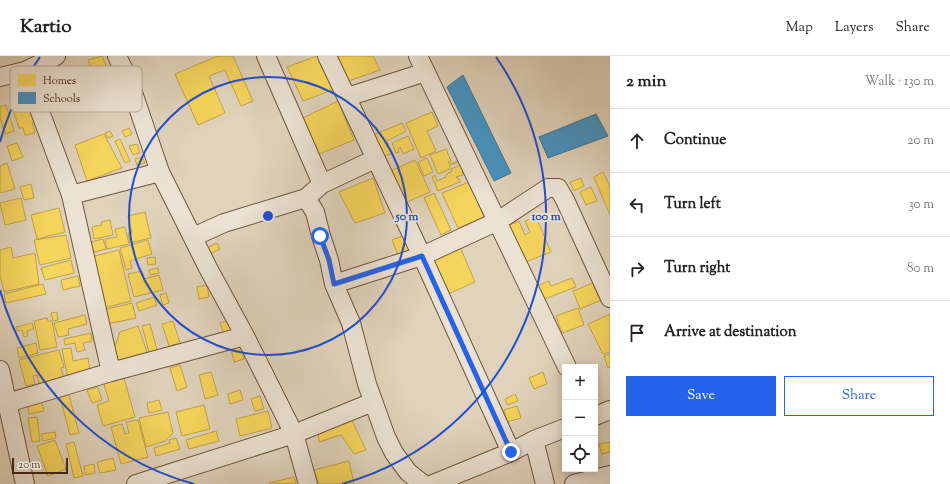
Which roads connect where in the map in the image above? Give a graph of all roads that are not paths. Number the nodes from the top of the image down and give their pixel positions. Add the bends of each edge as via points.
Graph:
1 (117, 56) edge
2 (266, 56) edge
3 (327, 56) edge
4 (51, 57) edge
5 (422, 64) edge
6 (34, 66) edge
7 (122, 66) edge
8 (10, 75) edge
9 (0, 78) edge
10 (347, 97) junction
11 (40, 112) edge
12 (140, 112) edge
13 (375, 159) junction
14 (160, 172) junction
15 (322, 184) junction
16 (71, 195) junction
17 (306, 198) junction
18 (498, 221) junction
19 (193, 237) junction
20 (422, 256) junction
21 (334, 284) junction
22 (610, 298) edge
23 (245, 336) junction
24 (566, 364) edge
25 (0, 370) edge
26 (111, 372) junction
27 (373, 402) junction
28 (7, 403) junction
29 (610, 410) edge
30 (598, 415) edge
31 (562, 429) edge
32 (294, 434) junction
33 (534, 440) junction
34 (511, 452) junction
35 (610, 474) edge
36 (25, 484) edge
37 (136, 484) edge
38 (308, 484) edge
39 (423, 484) edge
40 (433, 484) edge
41 (545, 484) edge
42 (574, 484) edge

1 - 7 street
2 - 15 street
3 - 10 street
4 - 6 street
5 - 10 street
5 - 18 street
8 - 9 street
10 - 13 street
11 - 16 street
12 - 14 street
13 - 15 street
13 - 20 street
14 - 16 street
14 - 19 street
15 - 17 street
16 - 26 street
17 - 19 street via 224,223
17 - 21 street via 315,212
18 - 20 street
18 - 22 street via 548,188 558,188
18 - 24 street
19 - 23 street
20 - 21 street
20 - 34 street
21 - 27 street via 351,323
23 - 26 street
23 - 32 street
25 - 28 street
26 - 28 street
27 - 32 street
27 - 39 street via 394,454 408,472
28 - 36 street
29 - 30 street
31 - 33 street
32 - 37 street
32 - 38 street
33 - 34 street
33 - 41 street
34 - 40 street
35 - 42 street

